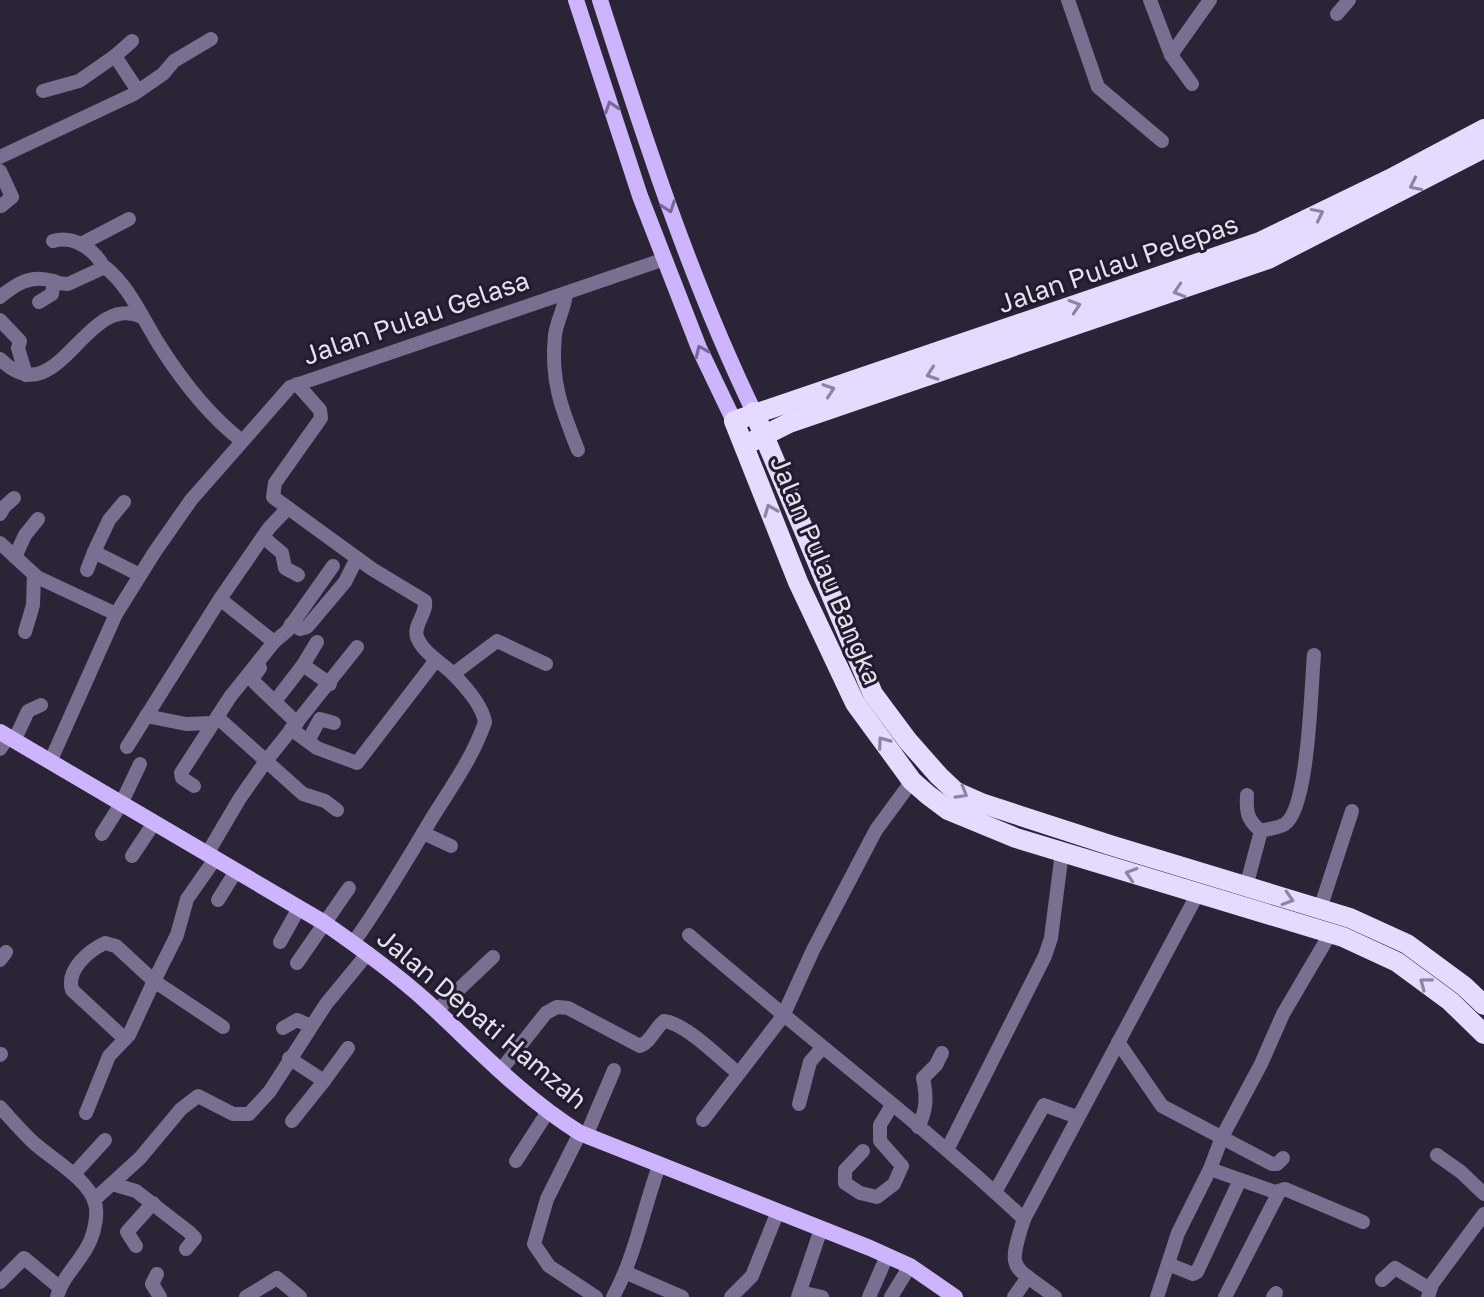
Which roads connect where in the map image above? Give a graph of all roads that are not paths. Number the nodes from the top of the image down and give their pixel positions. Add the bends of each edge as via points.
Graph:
1 (576, 0) edge
2 (600, 0) edge
3 (1068, 0) edge
4 (1150, 0) edge
5 (1210, 0) edge
6 (1349, 0) edge
7 (1337, 14) dead end
8 (211, 39) dead end
9 (132, 41) dead end
10 (1171, 55) junction
11 (115, 56) junction
12 (1192, 84) dead end
13 (43, 91) dead end
14 (138, 91) junction
15 (1484, 129) edge
16 (1162, 141) dead end
17 (1484, 148) edge
18 (0, 157) edge
19 (0, 171) edge
20 (1, 206) edge
21 (129, 219) dead end
22 (53, 241) dead end
23 (81, 244) junction
24 (665, 259) junction
25 (103, 266) junction
26 (54, 281) junction
27 (566, 293) junction
28 (0, 297) edge
29 (39, 302) dead end
30 (142, 317) junction
31 (0, 320) edge
32 (297, 384) junction
33 (754, 412) junction
34 (734, 421) junction
35 (754, 440) junction
36 (242, 441) junction
37 (578, 450) dead end
38 (14, 498) dead end
39 (124, 502) dead end
40 (288, 508) junction
41 (0, 514) edge
42 (38, 519) dead end
43 (263, 537) junction
44 (0, 543) edge
45 (94, 552) junction
46 (15, 557) junction
47 (357, 558) junction
48 (333, 566) dead end
49 (87, 570) dead end
50 (34, 575) junction
51 (140, 575) junction
52 (298, 575) dead end
53 (220, 599) junction
54 (116, 614) junction
55 (291, 624) junction
56 (25, 632) dead end
57 (274, 642) junction
58 (317, 642) dead end
59 (357, 647) dead end
60 (1314, 655) dead end
61 (436, 660) junction
62 (546, 664) dead end
63 (303, 665) junction
64 (453, 674) junction
65 (330, 684) junction
66 (276, 700) junction
67 (41, 705) dead end
68 (146, 716) junction
69 (215, 720) junction
70 (334, 723) dead end
71 (294, 726) junction
72 (6, 740) edge
73 (308, 741) junction
74 (127, 747) dead end
75 (266, 761) junction
76 (50, 762) junction
77 (140, 764) dead end
78 (912, 781) junction
79 (194, 786) dead end
80 (1247, 795) dead end
81 (121, 804) junction
82 (337, 810) dead end
83 (1352, 811) dead end
84 (154, 823) junction
85 (1261, 831) junction
86 (423, 833) junction
87 (102, 834) dead end
88 (451, 846) dead end
89 (1062, 852) junction
90 (132, 856) dead end
91 (211, 856) junction
92 (1170, 863) junction
93 (236, 871) junction
94 (1163, 884) junction
95 (1246, 887) junction
96 (349, 888) dead end
97 (1197, 895) junction
98 (218, 900) dead end
99 (299, 908) junction
100 (1320, 909) junction
101 (323, 922) junction
102 (1330, 934) junction
103 (689, 935) dead end
104 (280, 942) dead end
105 (353, 943) junction
106 (368, 953) junction
107 (493, 957) dead end
108 (297, 963) dead end
109 (154, 981) junction
110 (1484, 1005) edge
111 (436, 1011) junction
112 (783, 1016) junction
113 (311, 1026) junction
114 (223, 1027) dead end
115 (283, 1028) dead end
116 (1484, 1034) edge
117 (125, 1039) junction
118 (1118, 1042) junction
119 (348, 1048) dead end
120 (822, 1048) junction
121 (942, 1053) dead end
122 (289, 1058) junction
123 (614, 1070) dead end
124 (500, 1071) junction
125 (738, 1073) junction
126 (324, 1081) junction
127 (799, 1104) dead end
128 (892, 1105) junction
129 (0, 1107) edge
130 (86, 1113) dead end
131 (547, 1113) junction
132 (1077, 1117) junction
133 (703, 1120) dead end
134 (292, 1121) dead end
135 (918, 1127) junction
136 (583, 1134) junction
137 (1222, 1137) junction
138 (105, 1140) dead end
139 (947, 1150) junction
140 (863, 1151) dead end
141 (1437, 1155) dead end
142 (1283, 1158) dead end
143 (516, 1161) dead end
144 (659, 1166) junction
145 (1210, 1169) junction
146 (74, 1174) junction
147 (1239, 1182) junction
148 (112, 1184) junction
149 (995, 1192) junction
150 (1279, 1192) junction
151 (1484, 1194) edge
152 (94, 1200) junction
153 (153, 1203) junction
154 (778, 1211) junction
155 (1484, 1214) edge
156 (1024, 1219) junction
157 (1363, 1222) dead end
158 (821, 1229) junction
159 (136, 1246) dead end
160 (186, 1249) dead end
161 (887, 1256) junction
162 (1168, 1264) junction
163 (910, 1266) junction
164 (627, 1273) junction
165 (157, 1274) dead end
166 (1028, 1277) junction
167 (1382, 1280) dead end
168 (0, 1282) edge
169 (58, 1292) edge
170 (1429, 1293) edge
171 (799, 1294) edge
172 (160, 1297) edge
173 (246, 1297) edge
174 (300, 1297) edge
175 (596, 1297) edge
176 (613, 1297) edge
177 (682, 1297) edge
178 (731, 1297) edge
179 (822, 1297) edge
180 (869, 1297) edge
181 (891, 1297) edge
182 (955, 1297) edge
183 (1014, 1297) edge
184 (1055, 1297) edge
185 (1157, 1297) edge
186 (1225, 1297) edge

24 -> 1 main road, Jalan Pulau Bangka
2 -> 33 main road, Jalan Pulau Bangka via 689,266
3 - 16 street via 1098,87
4 - 10 street
5 - 10 street
6 - 7 street
8 - 14 street
9 - 11 street
10 - 12 street
11 - 13 street via 79,81
11 - 14 street
14 - 18 street
33 -> 15 highway, Jalan Pulau Pelepas via 1260,242
17 -> 35 highway, Jalan Pulau Pelepas via 1268,259 789,423
19 - 20 street via 12,197
21 - 23 street
22 - 23 street
23 - 25 street
24 - 27 street, Jalan Pulau Gelasa
34 -> 24 main road, Jalan Pulau Bangka
25 - 26 street via 68,284
25 - 30 street via 122,283
26 - 28 street via 28,279
26 - 29 street via 52,294
27 - 32 street, Jalan Pulau Gelasa
27 - 37 street via 555,336 554,382
30 - 31 street via 126,313 102,322 62,362 26,375 20,341
30 - 36 street via 212,415
32 - 36 street, Jalan Pulau Gelasa
32 - 40 street via 321,418 275,483 273,497
33 - 34 highway, Jalan Pulau Pelepas
33 - 35 highway, Jalan Pulau Bangka
34 - 35 highway, Jalan Pulau Bangka
78 -> 35 highway, Jalan Pulau Bangka via 855,703 798,582
35 -> 92 highway, Jalan Pulau Bangka via 873,694 939,776 956,792 981,803
36 - 51 street, Jalan Pulau Gelasa via 191,500
38 - 41 street
39 - 45 street
40 - 43 street
40 - 47 street
42 - 46 street
43 - 52 street via 282,553 285,568
43 - 53 street
44 - 46 street
45 - 49 street
45 - 51 street
46 - 50 street
47 - 55 street via 345,582 307,627
47 - 61 street via 425,601 416,634
48 - 55 street
50 - 54 street
50 - 56 street
51 - 54 street, Jalan Pulau Gelasa
53 - 57 street
53 - 68 street
54 - 76 street, Jalan Pulau Gelasa
55 - 57 street
57 - 66 street via 277,647 254,679
57 - 69 street
58 - 63 street
59 - 65 street
60 - 85 street via 1305,772 1298,798 1284,825
61 - 64 street
61 - 73 street via 357,763
62 - 64 street via 497,641
63 - 65 street
63 - 66 street
64 - 86 street via 485,722 477,745
65 - 71 street
66 - 71 street
67 - 72 street via 28,711
68 - 69 street via 186,724
68 - 74 street
69 - 75 street
69 - 79 street via 181,773
70 - 73 street via 320,719
71 - 73 street
71 - 75 street
72 - 76 main road, Jalan Depati Hamzah
75 - 82 street via 303,794
75 - 91 street
76 - 81 main road, Jalan Depati Hamzah
77 - 81 street
78 - 89 highway, Jalan Pulau Bangka via 948,810
78 - 112 street via 876,830
80 - 85 street via 1250,822
81 - 84 main road, Jalan Depati Hamzah
81 - 87 street
83 - 100 street
84 - 90 street
84 - 91 main road, Jalan Depati Hamzah
85 - 95 street
86 - 88 street
86 - 105 street
94 -> 89 highway, Jalan Pulau Bangka
89 - 139 street via 1045,956
91 - 93 main road, Jalan Depati Hamzah
91 - 109 street
92 - 94 highway
92 - 95 highway, Jalan Pulau Bangka
93 - 98 street
93 - 99 main road, Jalan Depati Hamzah
94 - 97 highway, Jalan Pulau Bangka
95 -> 100 highway, Jalan Pulau Bangka
96 - 101 street
97 - 102 highway, Jalan Pulau Bangka
97 - 118 street
99 - 101 main road, Jalan Depati Hamzah
99 - 104 street
100 - 110 highway, Jalan Pulau Bangka via 1407,944
101 - 105 main road, Jalan Depati Hamzah
101 - 108 street
116 -> 102 highway, Jalan Pulau Bangka via 1397,962
102 - 137 street
103 - 112 street
105 - 106 main road, Jalan Depati Hamzah
106 - 111 main road, Jalan Depati Hamzah
106 - 113 street
107 - 111 street
109 - 114 street
109 - 117 street
109 - 117 street via 116,946 105,943 74,969 72,990
111 - 124 main road, Jalan Depati Hamzah
112 - 120 street
112 - 125 street
113 - 115 street via 297,1020
113 - 122 street
117 - 130 street via 109,1056
118 - 132 street
118 - 137 street via 1159,1103
119 - 126 street
120 - 127 street via 810,1062
120 - 128 street
121 - 135 street via 923,1078 927,1090
122 - 126 street
122 - 148 street via 249,1114 233,1114 202,1097 187,1103
123 - 136 street
124 - 125 street via 546,1013 557,1007 640,1046 669,1021
124 - 131 main road, Jalan Depati Hamzah
125 - 133 street
126 - 134 street
128 - 135 street
128 - 140 street via 880,1125 880,1141 902,1166 894,1184 877,1197 845,1183 845,1170
129 - 146 street
131 - 136 main road, Jalan Depati Hamzah
131 - 143 street
132 - 149 street via 1044,1105
132 - 156 street
135 - 139 street
136 - 144 main road, Jalan Depati Hamzah
136 - 175 street via 547,1199 534,1244 549,1266
137 - 142 street via 1272,1164
137 - 145 street
138 - 146 street
139 - 149 street
141 - 151 street
144 - 154 main road, Jalan Depati Hamzah
144 - 164 street
145 - 147 street
145 - 162 street
146 - 152 street
147 - 150 street
147 - 162 street via 1197,1272
148 - 152 street
148 - 153 street
149 - 156 street
150 - 157 street via 1285,1189
150 - 186 street
152 - 169 street via 92,1237
153 - 159 street via 127,1232
153 - 160 street via 193,1235 194,1242
154 - 158 main road, Jalan Depati Hamzah
154 - 178 street via 752,1276
155 - 170 street
156 - 166 street via 1013,1254 1015,1265
158 - 161 main road, Jalan Depati Hamzah
158 - 171 street
161 - 163 main road, Jalan Depati Hamzah
161 - 180 street
162 - 185 street
163 - 181 street
163 - 182 main road, Jalan Depati Hamzah
164 - 176 street
164 - 177 street
165 - 172 street via 152,1284
166 - 183 street
166 - 184 street
167 - 170 street via 1395,1268
168 - 169 street via 24,1258
171 - 179 street
173 - 174 street via 277,1278

